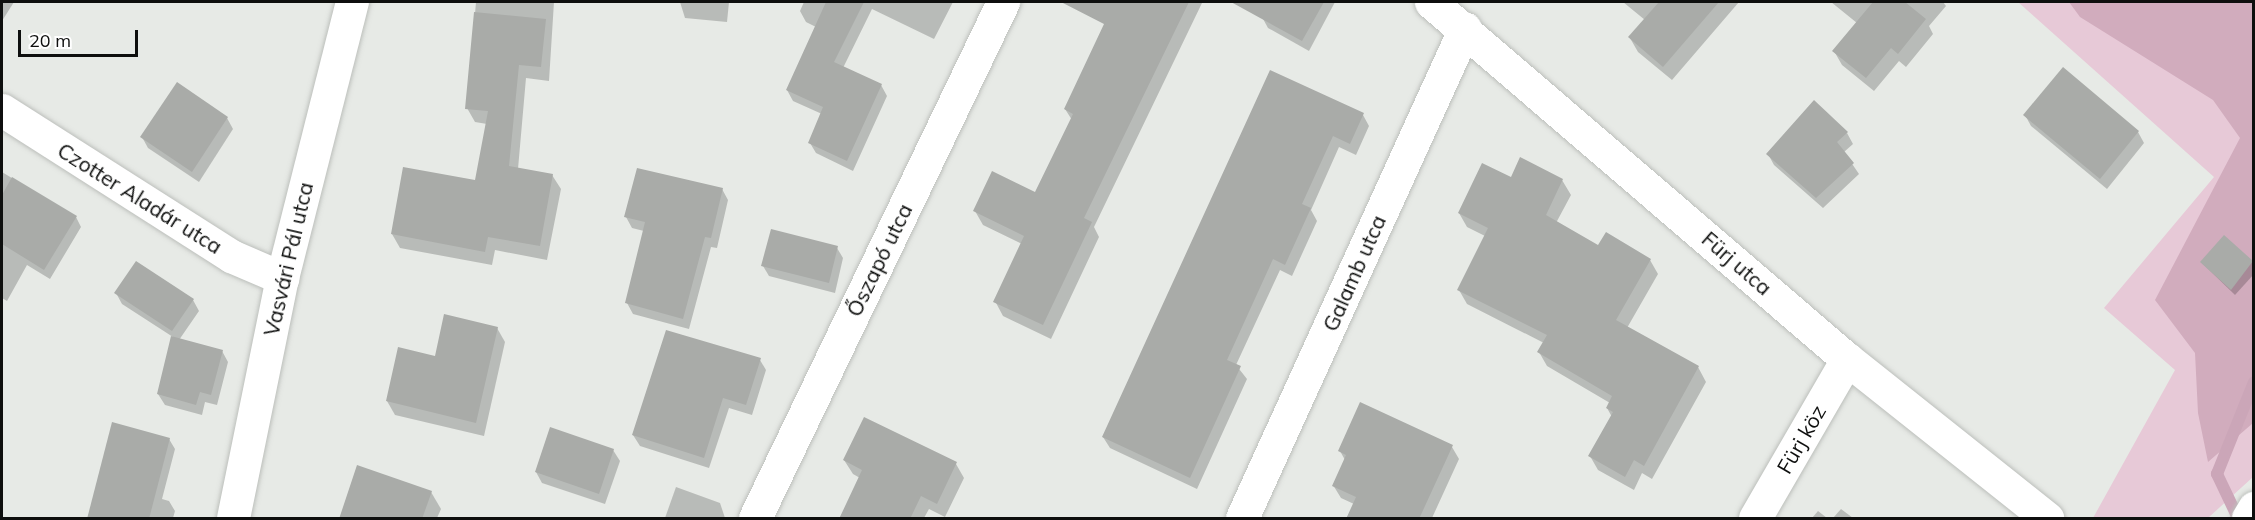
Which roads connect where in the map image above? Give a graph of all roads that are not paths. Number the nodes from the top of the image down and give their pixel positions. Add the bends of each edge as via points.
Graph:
1 (352, 2) edge
2 (1003, 2) edge
3 (1431, 2) edge
4 (1465, 28) junction
5 (2, 110) edge
6 (282, 278) junction
7 (1847, 359) junction
8 (2253, 508) edge
9 (233, 519) edge
10 (755, 519) edge
11 (1242, 519) edge
12 (1755, 519) edge
13 (2047, 519) edge
14 (2248, 519) edge

1 - 6 street, Vasvári Pál utca
2 - 10 street, Őszapó utca
3 - 4 street, Fürj utca
4 - 7 street, Fürj utca
4 - 11 street, Galamb utca
5 - 6 street, Czotter Aladár utca via 231,256
6 - 9 street, Vasvári Pál utca
7 - 12 street, Fürj köz
7 - 13 street, Fürj utca
8 - 14 street

